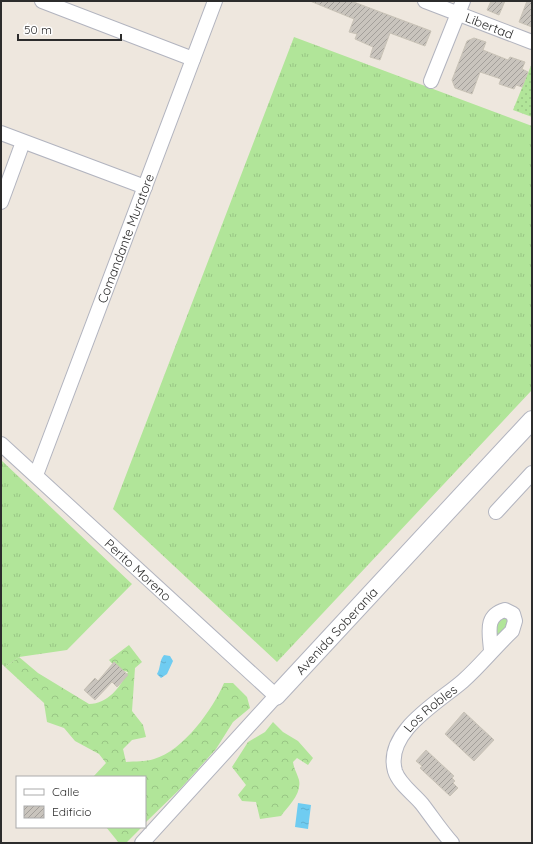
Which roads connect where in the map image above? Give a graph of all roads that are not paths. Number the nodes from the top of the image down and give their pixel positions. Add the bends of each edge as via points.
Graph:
1 (42, 1) edge
2 (215, 1) edge
3 (426, 1) edge
4 (460, 7) edge
5 (532, 42) edge
6 (193, 59) junction
7 (431, 81) dead end
8 (1, 133) edge
9 (23, 142) junction
10 (145, 187) junction
11 (1, 202) edge
12 (532, 420) edge
13 (1, 444) edge
14 (532, 473) edge
15 (36, 475) junction
16 (496, 512) dead end
17 (490, 651) dead end
18 (276, 696) junction
19 (142, 843) edge
20 (452, 843) edge

1 - 6 street
2 - 6 street, Comandante Muratore
3 - 4 street, Libertad
4 - 5 street, Libertad
4 - 7 street
6 - 10 street, Comandante Muratore
8 - 9 street
9 - 10 street
9 - 11 street
10 - 15 street, Comandante Muratore
12 - 18 street, Avenida Soberanía
13 - 15 street, Perito Moreno
14 - 16 street
15 - 18 street, Perito Moreno
17 - 20 street, Los Robles via 463,681 409,727 398,742 394,756 398,778
18 - 19 street, Avenida Soberanía

